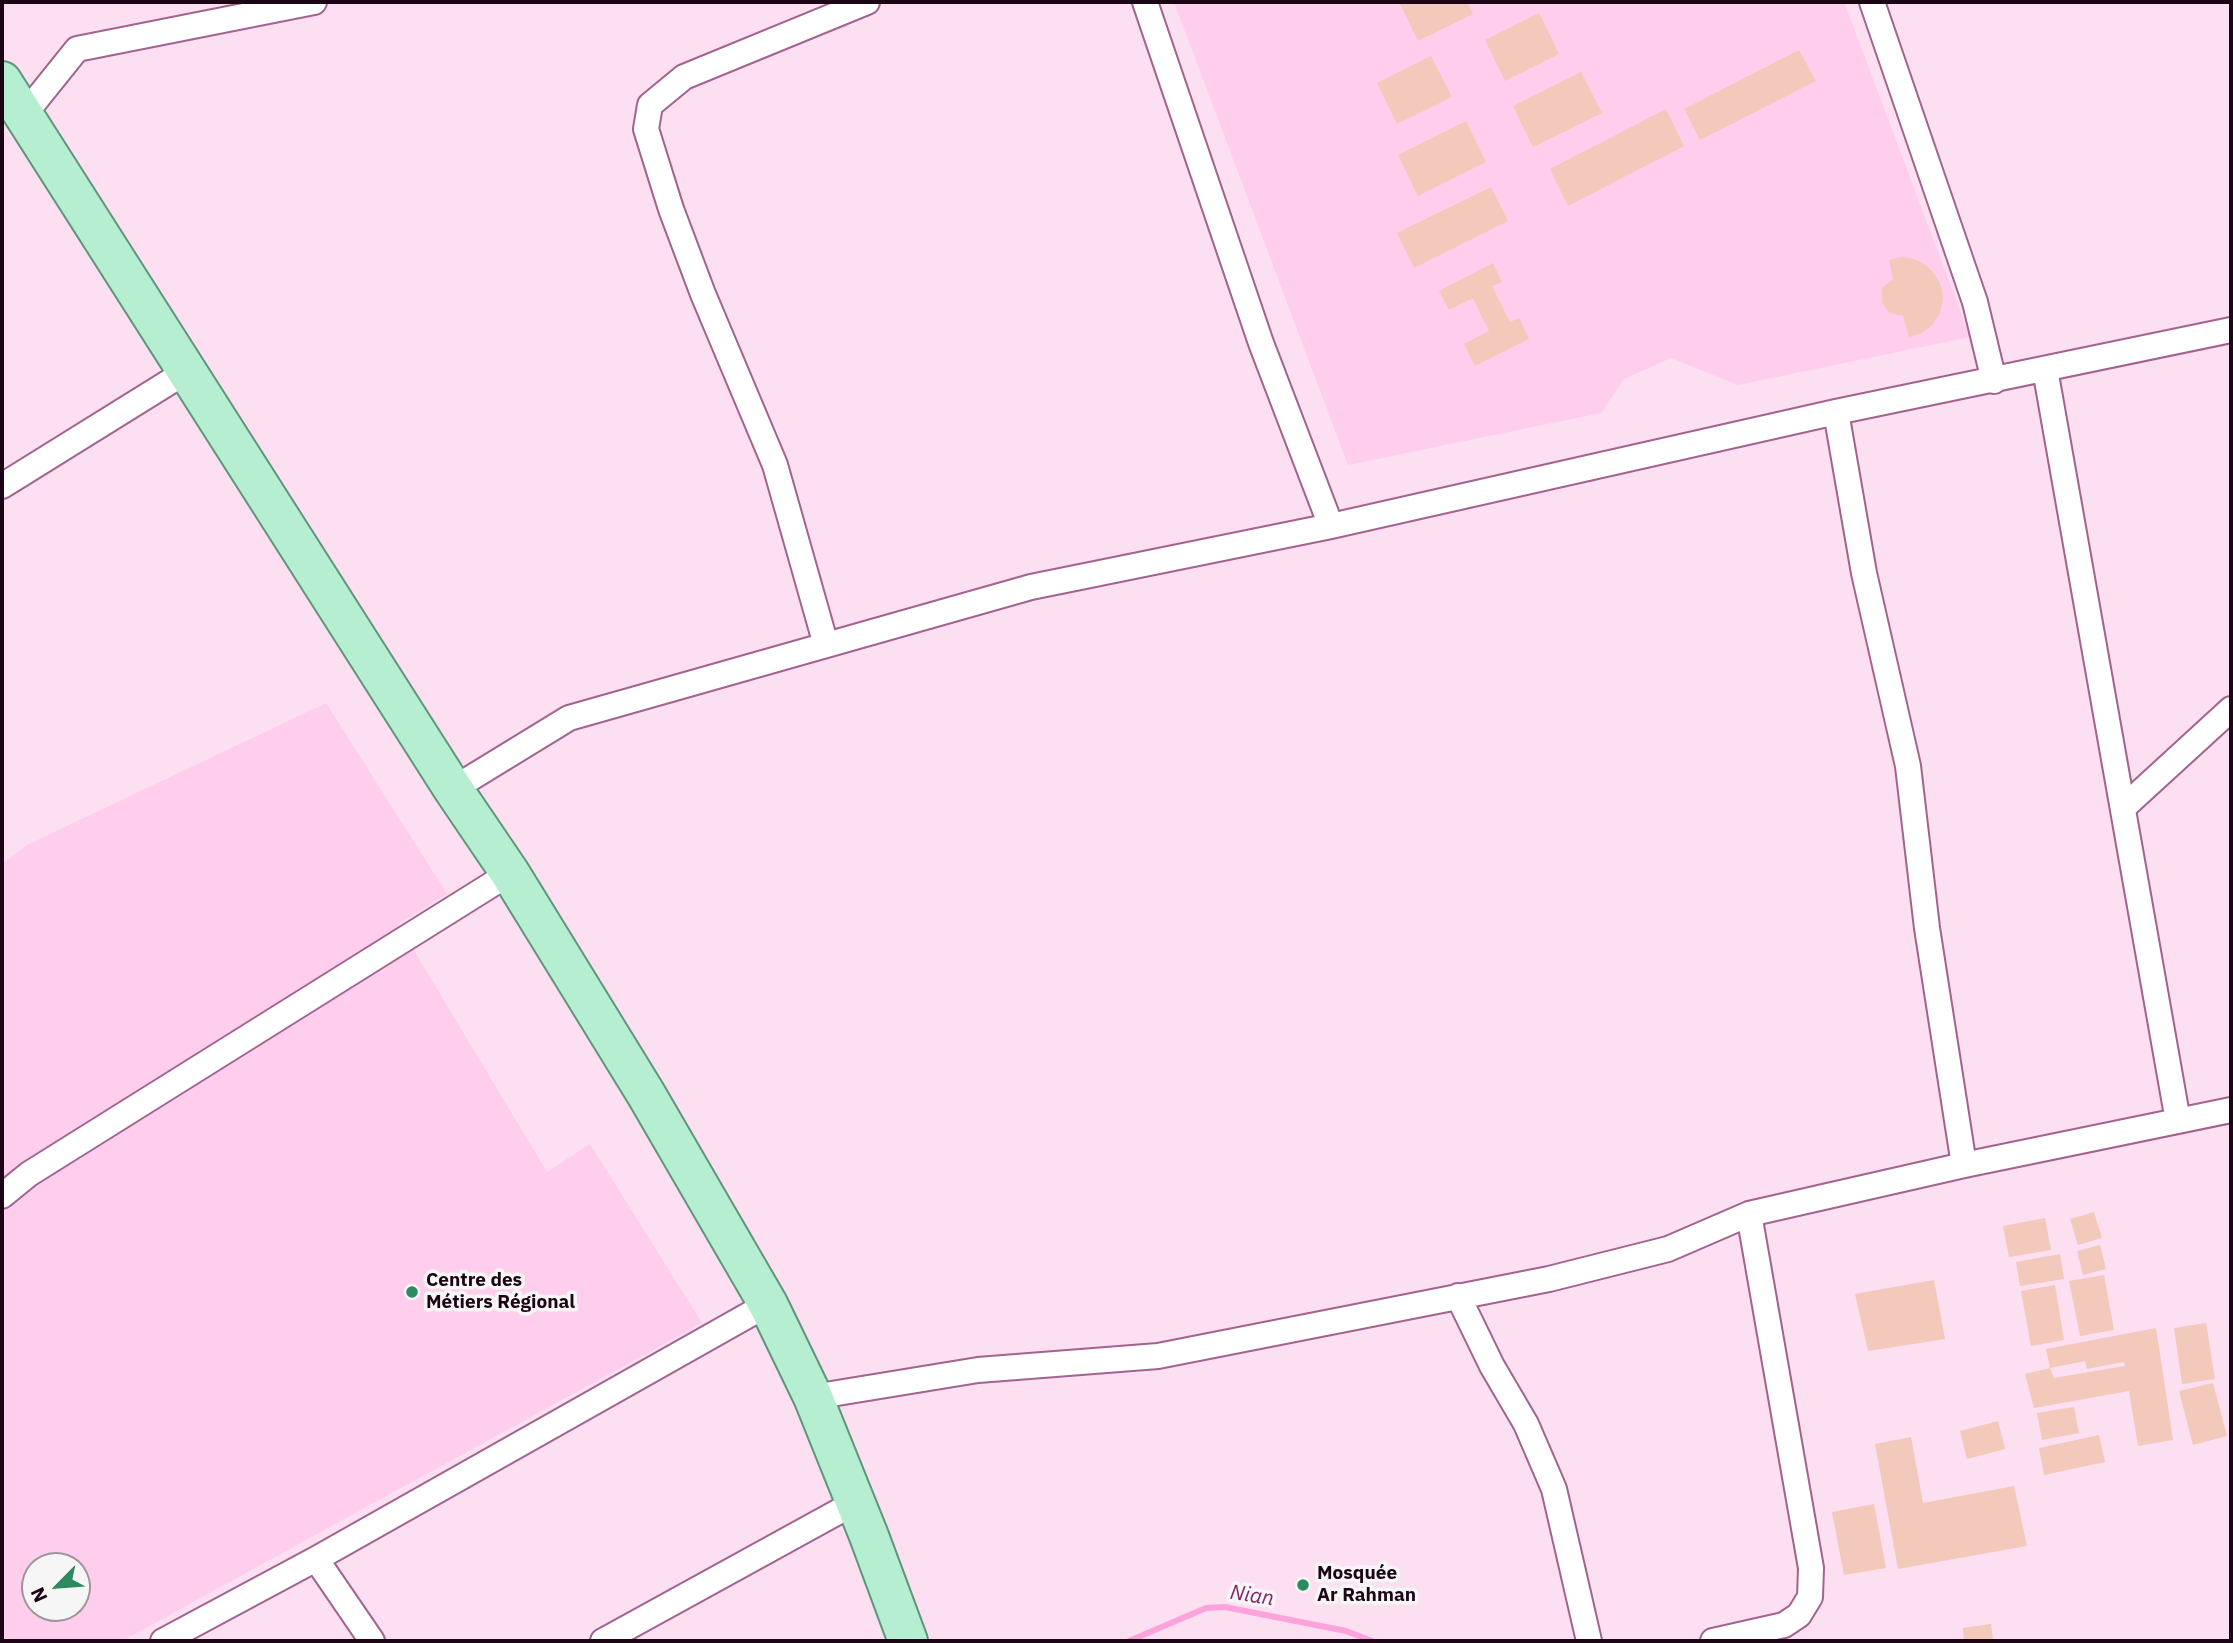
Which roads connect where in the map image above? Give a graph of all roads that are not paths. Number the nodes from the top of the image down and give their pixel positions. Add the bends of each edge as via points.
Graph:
1 (314, 2) edge
2 (867, 2) edge
3 (1145, 2) edge
4 (1872, 2) edge
5 (249, 8) edge
6 (2, 81) edge
7 (24, 115) junction
8 (2231, 330) edge
9 (2045, 369) junction
10 (187, 371) junction
11 (1994, 381) junction
12 (1836, 412) junction
13 (2, 486) edge
14 (1331, 526) junction
15 (826, 645) junction
16 (2231, 709) edge
17 (453, 789) junction
18 (2123, 808) junction
19 (510, 873) junction
20 (2231, 1110) edge
21 (2178, 1121) junction
22 (1964, 1165) junction
23 (2, 1196) edge
24 (1749, 1214) junction
25 (1458, 1296) junction
26 (768, 1304) junction
27 (813, 1397) junction
28 (856, 1502) junction
29 (316, 1559) junction
30 (163, 1641) edge
31 (372, 1641) edge
32 (603, 1641) edge
33 (908, 1641) edge
34 (1589, 1641) edge
35 (1713, 1641) edge

1 - 5 street
2 - 15 street via 684,77 650,105 646,129 703,294 775,465
3 - 14 street via 1261,343
4 - 11 street via 1975,302
5 - 7 street via 77,49
6 - 7 main road
7 - 10 main road
8 - 9 street
9 - 11 street
9 - 18 street
10 - 13 street
10 - 17 main road
11 - 12 street
12 - 14 street
12 - 22 street via 1864,573 1908,766 1927,928
14 - 15 street via 1031,587
15 - 17 street via 569,718
16 - 18 street
17 - 19 main road
18 - 21 street
19 - 23 street via 29,1174
19 - 26 main road
20 - 21 street
21 - 22 street
22 - 24 street
24 - 25 street via 1668,1249
24 - 35 street via 1811,1568 1810,1597 1799,1615 1784,1625
25 - 27 street via 1158,1356 978,1370
25 - 34 street via 1526,1424 1554,1489
26 - 27 main road
26 - 29 street
27 - 28 main road
28 - 32 street
28 - 33 main road
29 - 30 street
29 - 31 street

